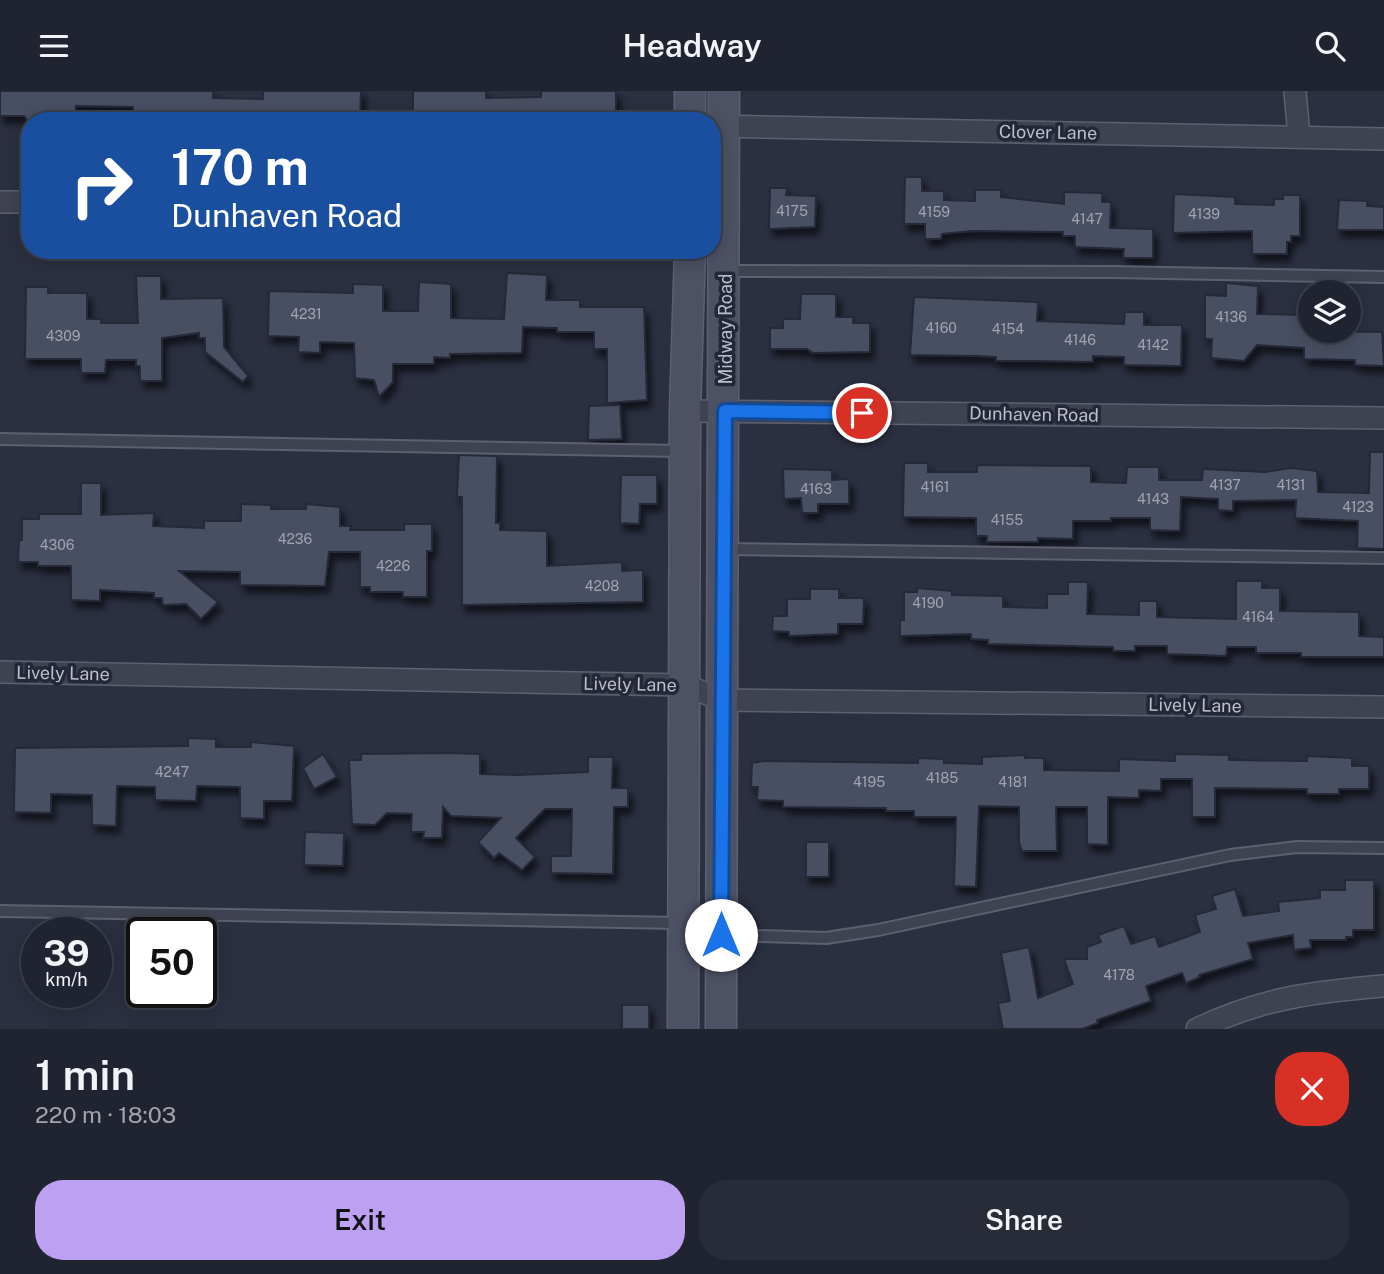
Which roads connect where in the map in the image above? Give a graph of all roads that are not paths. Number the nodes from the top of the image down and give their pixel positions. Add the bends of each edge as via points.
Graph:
1 (690, 91) edge
2 (724, 91) edge
3 (1295, 91) edge
4 (690, 112) edge
5 (720, 112) edge
6 (721, 126) edge
7 (1299, 137) junction
8 (1384, 139) edge
9 (0, 201) edge
10 (21, 202) edge
11 (721, 240) edge
12 (690, 259) edge
13 (725, 271) junction
14 (1384, 277) edge
15 (685, 411) junction
16 (725, 411) junction
17 (1384, 418) edge
18 (0, 439) edge
19 (685, 451) junction
20 (724, 549) junction
21 (1384, 558) edge
22 (0, 672) edge
23 (685, 685) junction
24 (722, 700) junction
25 (1384, 708) edge
26 (1384, 848) edge
27 (0, 911) edge
28 (683, 923) junction
29 (721, 935) junction
30 (1384, 986) edge
31 (683, 1029) edge
32 (721, 1029) edge
33 (1197, 1029) edge

1 - 4 main road
2 - 5 main road, Midway Road
3 - 7 street
6 - 7 street, Clover Lane
7 - 8 street, Clover Lane
9 - 10 street
11 - 13 main road, Midway Road
12 - 15 main road, Midway Road
13 - 14 lane
13 - 16 main road, Midway Road
15 - 16 street, Dunhaven Road
15 - 19 main road, Midway Road
16 - 17 street, Dunhaven Road
16 - 20 main road, Midway Road
18 - 19 lane
19 - 23 main road, Midway Road
20 - 21 lane
20 - 24 main road, Midway Road
22 - 23 street, Lively Lane
23 - 24 street, Lively Lane
23 - 28 main road, Midway Road
24 - 25 street, Lively Lane
24 - 29 main road, Midway Road
26 - 29 lane via 1297,847 1230,855 826,938
27 - 28 lane
28 - 31 main road, Midway Road
29 - 32 main road, Midway Road
30 - 33 street via 1303,993 1240,1009

